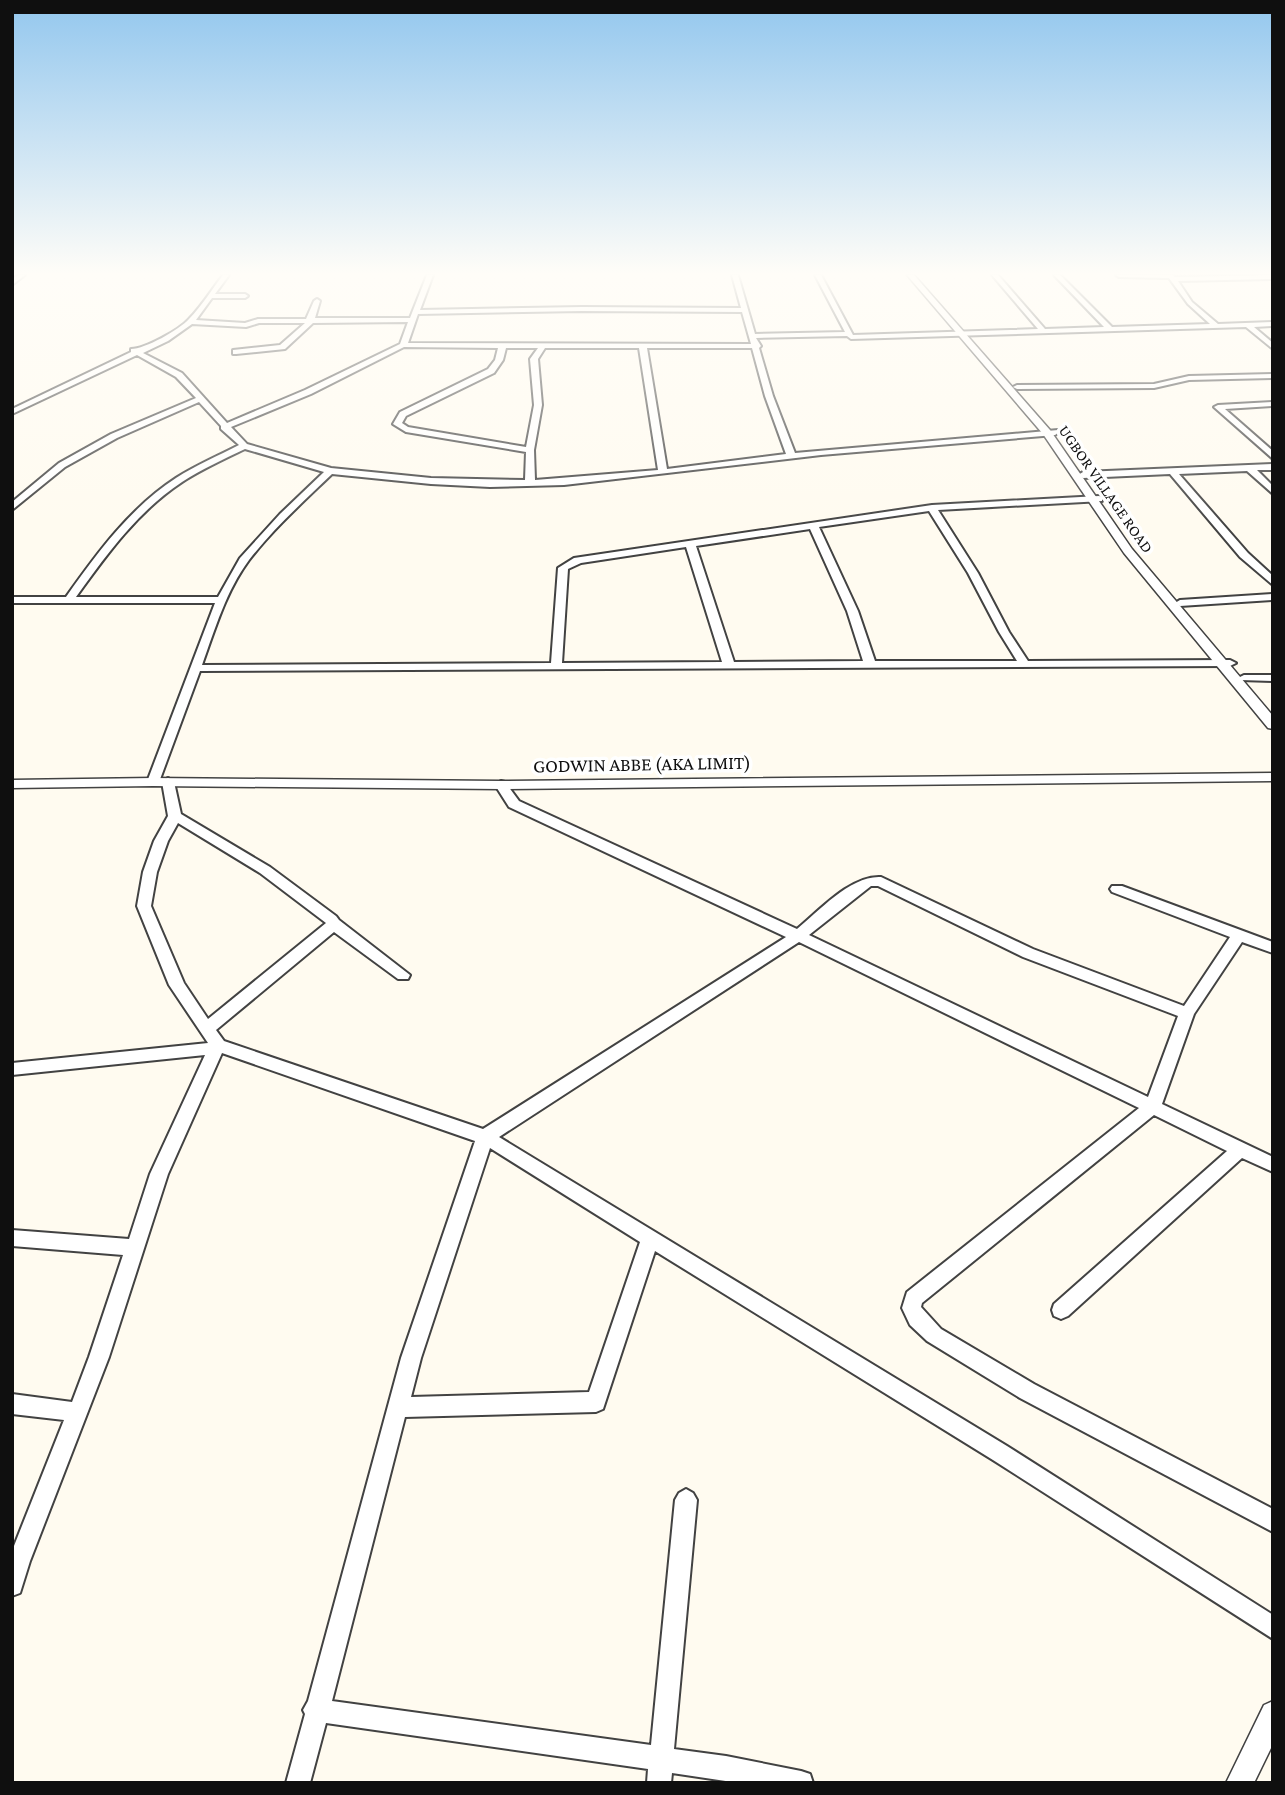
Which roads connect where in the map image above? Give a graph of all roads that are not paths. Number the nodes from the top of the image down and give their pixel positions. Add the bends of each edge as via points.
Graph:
1 (118, 359) edge
2 (149, 359) edge
3 (375, 359) edge
4 (499, 359) edge
5 (535, 359) edge
6 (645, 359) edge
7 (760, 359) edge
8 (985, 359) edge
9 (988, 359) edge
10 (1273, 376) edge
11 (1017, 387) junction
12 (200, 399) junction
13 (1273, 404) edge
14 (12, 412) edge
15 (224, 427) junction
16 (1051, 432) junction
17 (244, 446) junction
18 (530, 450) junction
19 (791, 456) junction
20 (1273, 456) edge
21 (1273, 467) edge
22 (1249, 468) junction
23 (330, 471) junction
24 (1172, 471) junction
25 (663, 472) junction
26 (1083, 475) junction
27 (530, 483) junction
28 (1273, 491) edge
29 (1095, 500) junction
30 (12, 507) edge
31 (932, 508) junction
32 (813, 524) junction
33 (690, 543) junction
34 (1273, 582) edge
35 (1273, 597) edge
36 (12, 600) edge
37 (69, 600) junction
38 (221, 600) junction
39 (1180, 603) junction
40 (1225, 663) junction
41 (556, 665) junction
42 (729, 665) junction
43 (870, 665) junction
44 (1025, 665) junction
45 (197, 668) junction
46 (1244, 678) junction
47 (1273, 678) edge
48 (1273, 710) edge
49 (1273, 725) edge
50 (1273, 777) edge
51 (12, 784) edge
52 (1273, 784) edge
53 (163, 785) junction
54 (502, 787) junction
55 (12, 790) edge
56 (176, 816) junction
57 (1117, 889) dead end
58 (334, 924) junction
59 (1240, 934) junction
60 (798, 936) junction
61 (1273, 948) edge
62 (403, 975) dead end
63 (1187, 1013) junction
64 (206, 1029) junction
65 (217, 1047) junction
66 (12, 1069) edge
67 (1153, 1106) junction
68 (485, 1137) junction
69 (1241, 1149) junction
70 (1273, 1165) edge
71 (12, 1238) edge
72 (650, 1238) junction
73 (135, 1248) junction
74 (1061, 1310) dead end
75 (12, 1404) edge
76 (399, 1407) junction
77 (77, 1412) junction
78 (686, 1500) dead end
79 (1273, 1521) edge
80 (12, 1585) edge
81 (1273, 1628) edge
82 (315, 1710) junction
83 (1273, 1714) edge
84 (660, 1758) junction
85 (298, 1783) edge
86 (659, 1783) edge
87 (801, 1783) edge
88 (1240, 1783) edge

1 - 14 street
2 - 12 street via 179,375
3 - 15 street
4 - 18 street via 491,371 403,414 397,424
5 - 18 street via 538,405
6 - 25 street
7 - 19 street
8 - 16 street, UGBOR VILLAGE ROAD
9 - 11 street, UGBOR VILLAGE ROAD
10 - 11 street via 1189,378 1154,386
11 - 16 street, UGBOR VILLAGE ROAD
12 - 15 street
12 - 30 street via 114,436 62,465
13 - 20 street via 1218,407
15 - 17 street
16 - 19 street
16 - 26 street, UGBOR VILLAGE ROAD
16 - 29 street, UGBOR VILLAGE ROAD
17 - 23 street
17 - 37 street via 178,480 144,507 109,544
18 - 27 street
19 - 25 street
21 - 22 street
22 - 24 street
22 - 28 street
23 - 27 street via 431,481
23 - 38 street via 244,561
24 - 26 street
24 - 34 street
25 - 27 street
26 - 29 street, UGBOR VILLAGE ROAD
29 - 31 street
29 - 39 street, UGBOR VILLAGE ROAD
29 - 40 street, UGBOR VILLAGE ROAD via 1128,551
31 - 32 street
31 - 44 street
32 - 33 street
32 - 43 street via 841,582
33 - 41 street via 578,560 563,568
33 - 42 street
35 - 39 street
36 - 37 street
37 - 38 street
38 - 45 street
39 - 40 street, UGBOR VILLAGE ROAD
40 - 44 street
40 - 46 street, UGBOR VILLAGE ROAD
40 - 49 street, UGBOR VILLAGE ROAD
41 - 42 street
41 - 45 street
42 - 43 street
43 - 44 street
45 - 53 street
46 - 47 street
46 - 48 street, UGBOR VILLAGE ROAD
50 - 54 street, GODWIN ABBE (AKA LIMIT)
51 - 53 street, GODWIN ABBE (AKA LIMIT)
52 - 54 street, GODWIN ABBE (AKA LIMIT)
53 - 54 street, GODWIN ABBE (AKA LIMIT)
53 - 55 street, GODWIN ABBE (AKA LIMIT)
53 - 56 street
54 - 60 street via 514,804
56 - 58 street via 265,870
56 - 64 street via 161,841 144,906 177,985
57 - 59 street
58 - 62 street
58 - 64 street
59 - 61 street
59 - 63 street
60 - 63 street via 861,884 881,882 1028,953
60 - 67 street
60 - 68 street
63 - 67 street
64 - 65 street
65 - 66 street
65 - 68 street
65 - 73 street via 159,1174
67 - 69 street
67 - 79 street via 914,1298 911,1308 934,1335 1027,1391
68 - 72 street
68 - 76 street
69 - 70 street
69 - 74 street
71 - 73 street
72 - 76 street via 596,1402
72 - 81 street
73 - 77 street
75 - 77 street
76 - 82 street
77 - 80 street
78 - 84 street
82 - 84 street
82 - 85 street
83 - 88 street
84 - 86 street
84 - 87 street

